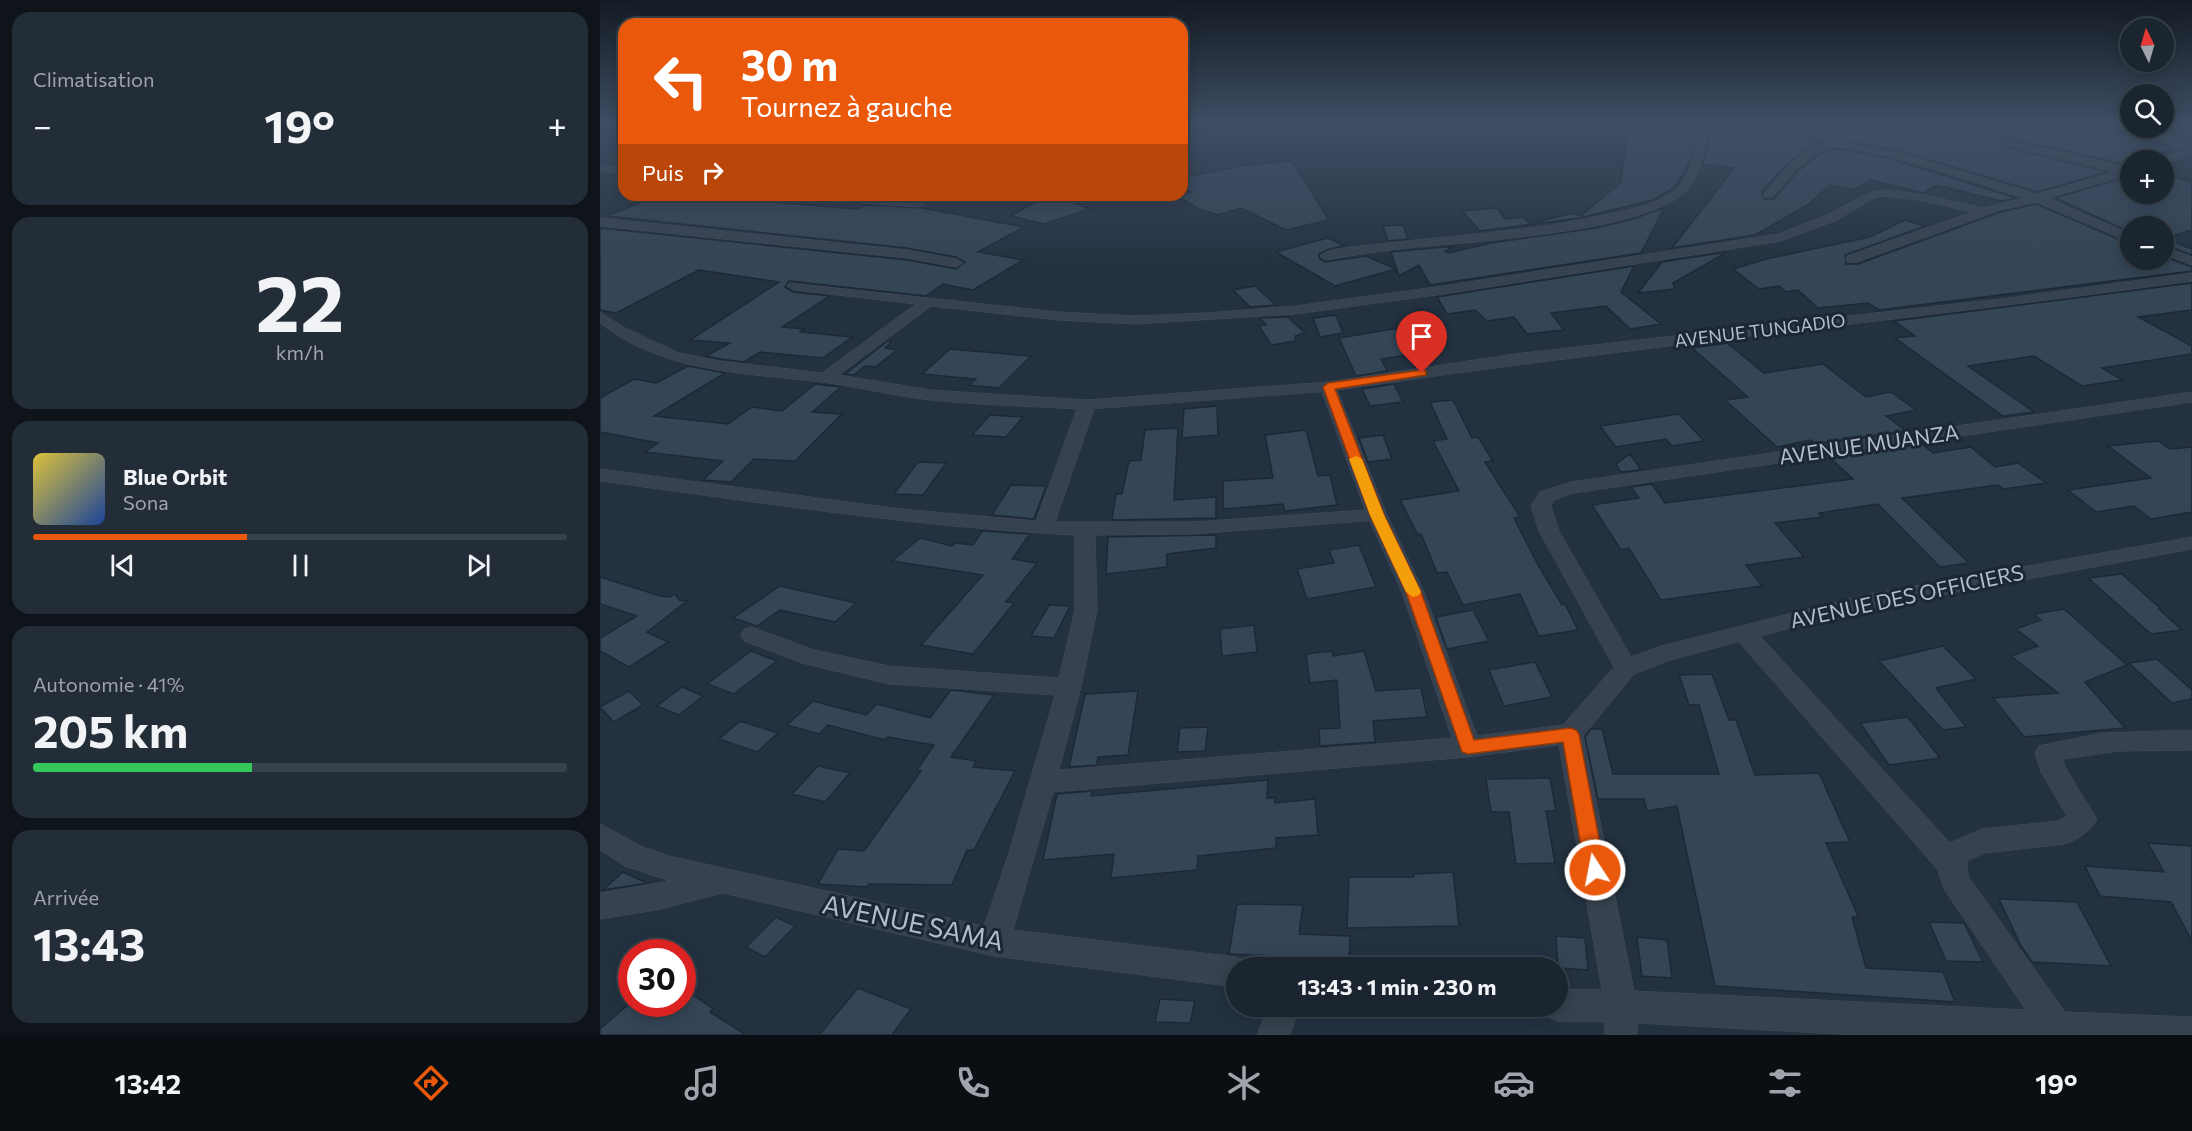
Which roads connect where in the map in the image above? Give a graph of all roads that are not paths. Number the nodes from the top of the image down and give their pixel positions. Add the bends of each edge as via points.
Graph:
1 (1694, 170) edge
2 (1793, 170) edge
3 (1946, 170) edge
4 (2120, 174) edge
5 (1768, 195) dead end
6 (2037, 198) junction
7 (877, 201) edge
8 (918, 204) dead end
9 (1984, 211) junction
10 (600, 222) edge
11 (2120, 234) edge
12 (2174, 254) edge
13 (1326, 256) dead end
14 (1852, 259) dead end
15 (2192, 261) edge
16 (956, 263) dead end
17 (2192, 277) edge
18 (794, 286) dead end
19 (929, 302) junction
20 (600, 316) edge
21 (825, 378) junction
22 (1328, 387) junction
23 (2192, 397) edge
24 (1087, 405) junction
25 (600, 475) edge
26 (1377, 515) junction
27 (1043, 528) junction
28 (1085, 529) junction
29 (2192, 543) edge
30 (1744, 633) junction
31 (752, 635) dead end
32 (1626, 668) junction
33 (1069, 687) junction
34 (1570, 734) junction
35 (2192, 740) edge
36 (1468, 747) junction
37 (1042, 782) junction
38 (600, 836) edge
39 (1952, 865) junction
40 (720, 881) junction
41 (600, 906) edge
42 (994, 942) junction
43 (1226, 971) edge
44 (1568, 1008) edge
45 (1280, 1017) edge
46 (1621, 1020) edge
47 (2056, 1026) junction
48 (2192, 1033) edge
49 (1274, 1035) edge

1 - 13 street via 1691,180 1680,191 1640,210 1542,231 1386,246
2 - 5 street
3 - 6 street
4 - 6 street
6 - 9 street
6 - 11 street
7 - 8 street
9 - 14 street
9 - 19 street via 1882,193 1782,237 1295,310 1135,320
10 - 16 street via 818,244
12 - 15 street
17 - 22 street, AVENUE TUNGADIO via 1515,359
18 - 19 street
19 - 21 street
20 - 21 street, AVENUE TUNGADIO via 618,330 675,357
21 - 24 street, AVENUE TUNGADIO via 930,395
22 - 24 street, AVENUE TUNGADIO
22 - 26 street
23 - 32 street, AVENUE MUANZA via 1583,486 1547,495 1541,506 1549,531
24 - 27 street
25 - 27 street via 888,513
26 - 28 street via 1170,529
26 - 36 street via 1413,592
27 - 28 street
28 - 33 street via 1086,610
29 - 30 street, AVENUE DES OFFICIERS via 1864,602
30 - 32 street, AVENUE DES OFFICIERS via 1661,654
30 - 39 street
31 - 33 street via 810,657 889,675
32 - 34 street
33 - 37 street
34 - 36 street
34 - 46 street
35 - 39 street via 2109,740 2048,753 2054,771 2083,819 2064,832 1982,841 1954,855
36 - 37 street
37 - 42 street
38 - 40 street, AVENUE SAMA via 635,857
39 - 47 street via 1954,880
40 - 41 street
40 - 42 street, AVENUE SAMA
42 - 43 street, AVENUE SAMA
44 - 46 street
45 - 49 street
46 - 47 street
47 - 48 street

